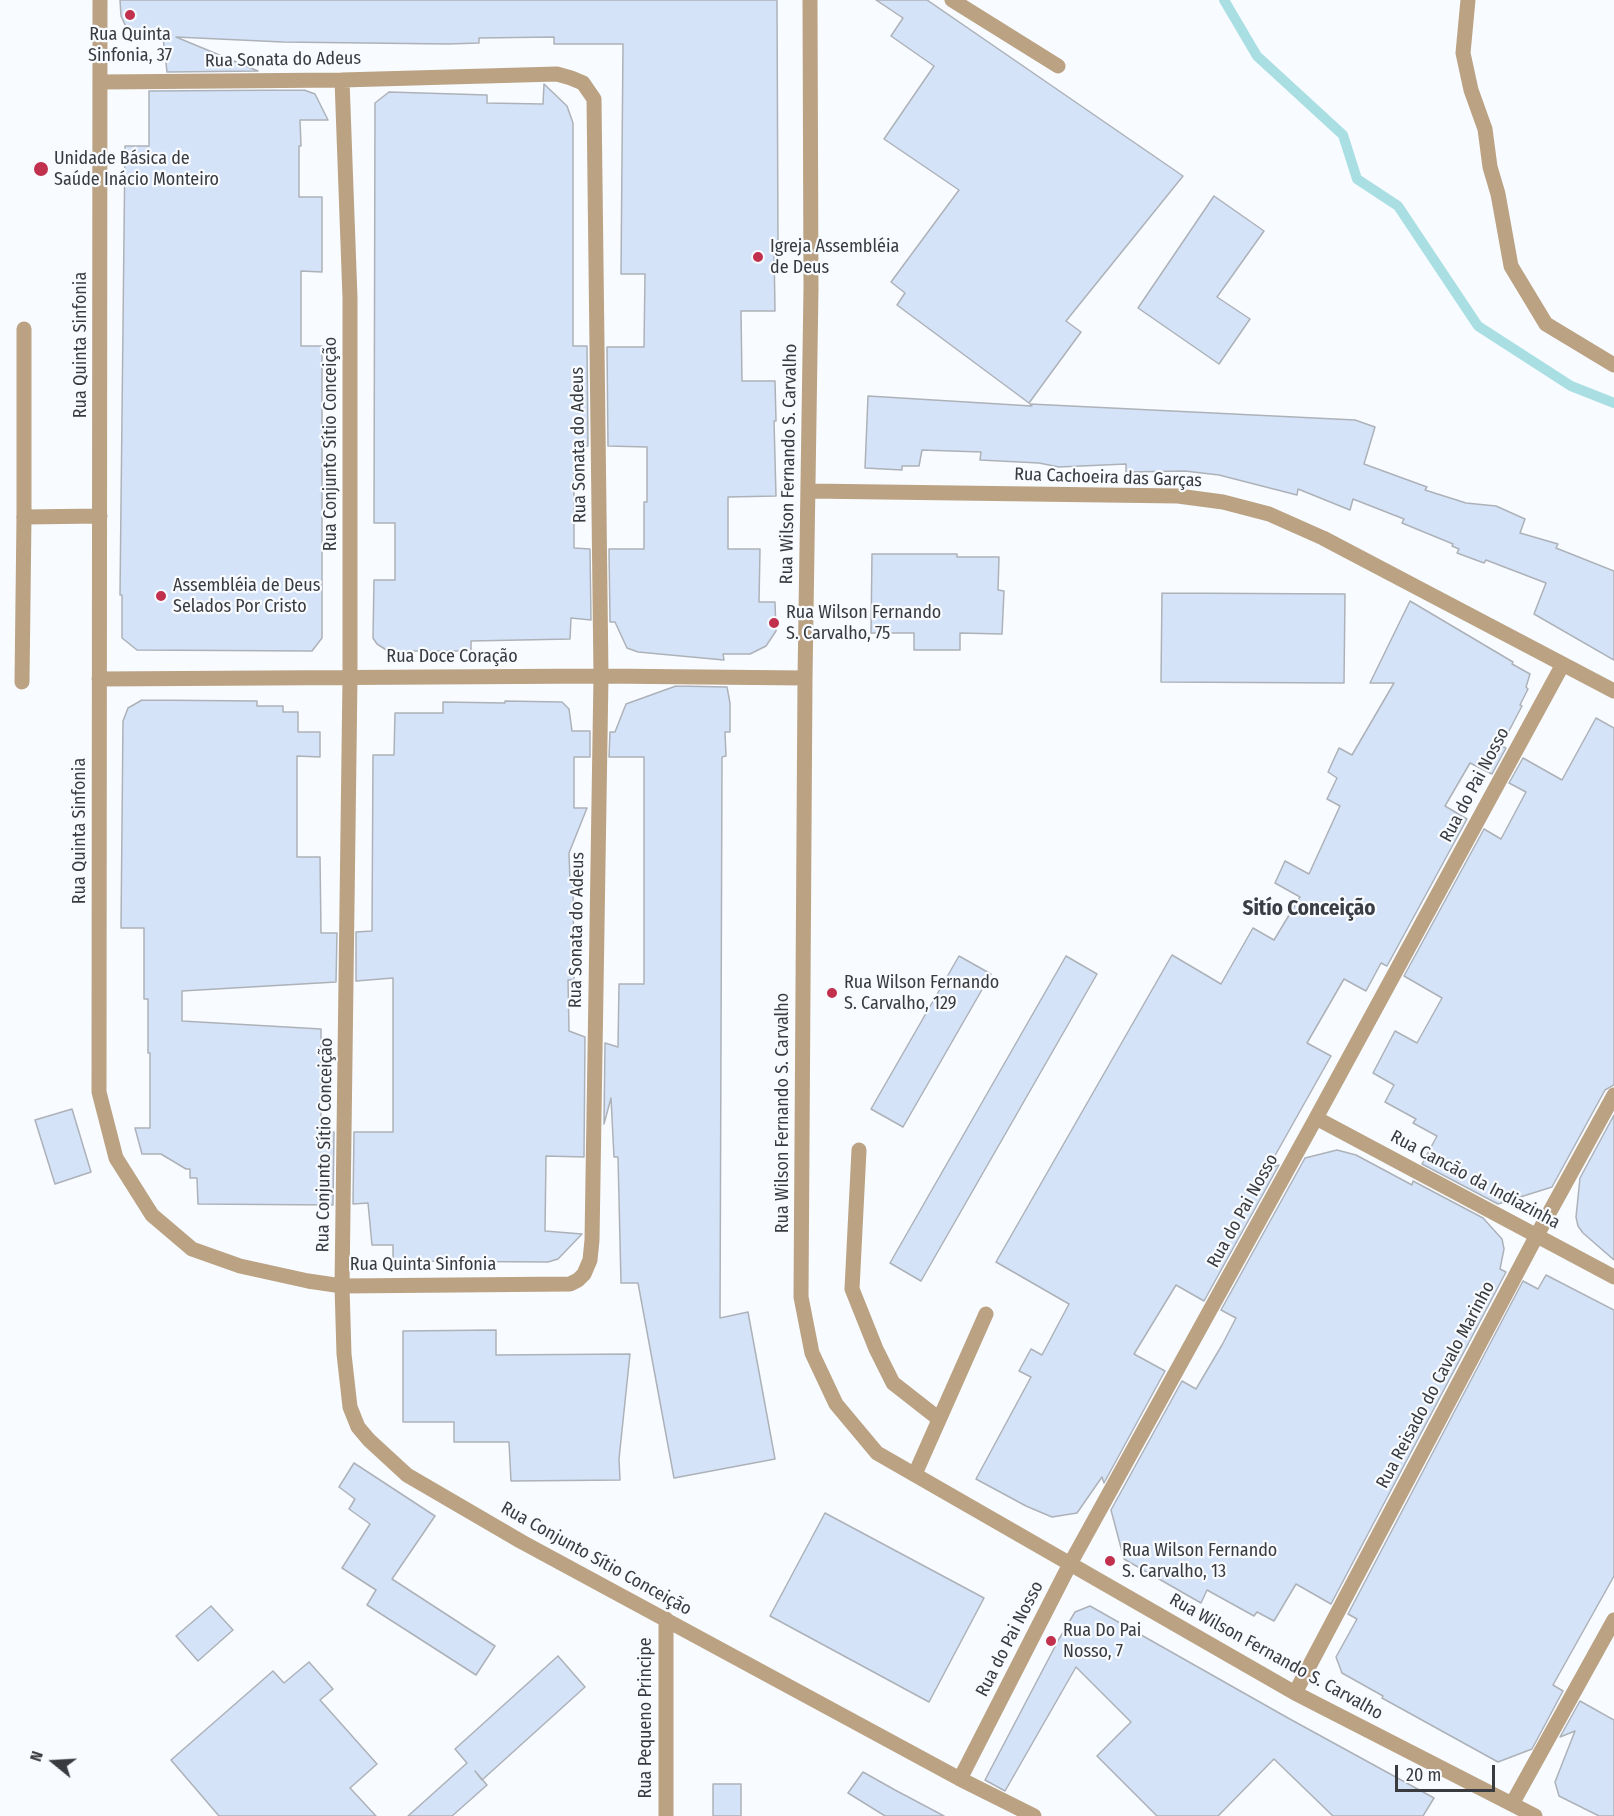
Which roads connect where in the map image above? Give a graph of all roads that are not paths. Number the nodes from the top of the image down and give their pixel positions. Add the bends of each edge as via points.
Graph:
1 (100, 0) edge
2 (810, 0) edge
3 (952, 0) edge
4 (1468, 0) edge
5 (1058, 66) dead end
6 (342, 80) junction
7 (101, 82) junction
8 (24, 329) dead end
9 (1614, 365) edge
10 (809, 491) junction
11 (100, 516) junction
12 (24, 517) junction
13 (1563, 664) junction
14 (601, 676) junction
15 (350, 677) junction
16 (805, 678) junction
17 (99, 679) junction
18 (22, 682) dead end
19 (1614, 691) edge
20 (1614, 1095) edge
21 (1316, 1118) junction
22 (859, 1150) dead end
23 (1537, 1235) junction
24 (1614, 1277) edge
25 (570, 1284) joint
26 (342, 1286) junction
27 (986, 1314) dead end
28 (939, 1419) junction
29 (915, 1474) junction
30 (1070, 1564) junction
31 (666, 1619) junction
32 (1614, 1620) edge
33 (1295, 1693) junction
34 (960, 1779) junction
35 (1512, 1804) junction
36 (666, 1816) edge
37 (1034, 1816) edge
38 (1534, 1816) edge

1 - 7 street, Rua Quinta Sinfonia
2 - 10 street, Rua Wilson Fernando S. Carvalho
3 - 5 street
4 - 9 street via 1463,53 1485,129 1511,266 1546,324
6 - 7 street, Rua Sonata do Adeus
6 - 14 street, Rua Sonata do Adeus via 556,74 583,83 594,99
6 - 15 street, Rua Conjunto Sítio Conceição via 350,298
7 - 11 street, Rua Quinta Sinfonia
8 - 12 street
10 - 13 street, Rua Cachoeira das Garças via 1178,496 1223,502 1269,514 1323,538
10 - 16 street, Rua Wilson Fernando S. Carvalho
11 - 12 street
11 - 17 street, Rua Quinta Sinfonia
12 - 18 street
13 - 19 street, Rua Cachoeira das Garças
13 - 21 street, Rua do Pai Nosso
14 - 15 street, Rua Doce Coração
14 - 16 street, Rua Doce Coração
14 - 25 street, Rua Sonata do Adeus via 592,1240 584,1274
15 - 17 street, Rua Doce Coração
15 - 26 street, Rua Conjunto Sítio Conceição
16 - 29 street, Rua Wilson Fernando S. Carvalho via 801,1296 812,1353 836,1404 878,1453
17 - 26 street, Rua Quinta Sinfonia via 99,1092 116,1158 152,1215 192,1249 240,1266
20 - 23 street, Rua Reisado do Cavalo Marinho
21 - 23 street, Rua Cancão da Indiazinha
21 - 30 street, Rua do Pai Nosso
22 - 28 street via 852,1289 893,1383
23 - 24 street, Rua Cancão da Indiazinha
23 - 33 street, Rua Reisado do Cavalo Marinho
25 - 26 street, Rua Quinta Sinfonia
26 - 31 street, Rua Conjunto Sítio Conceição via 350,1407 358,1427 369,1440 407,1474 522,1542
27 - 28 street
28 - 29 street
29 - 30 street, Rua Wilson Fernando S. Carvalho
30 - 33 street, Rua Wilson Fernando S. Carvalho
30 - 34 street, Rua do Pai Nosso
31 - 34 street, Rua Conjunto Sítio Conceição
31 - 36 street, Rua Pequeno Principe
32 - 35 street
33 - 35 street, Rua Wilson Fernando S. Carvalho
34 - 37 street, Rua Conjunto Sítio Conceição
35 - 38 street, Rua Wilson Fernando S. Carvalho

